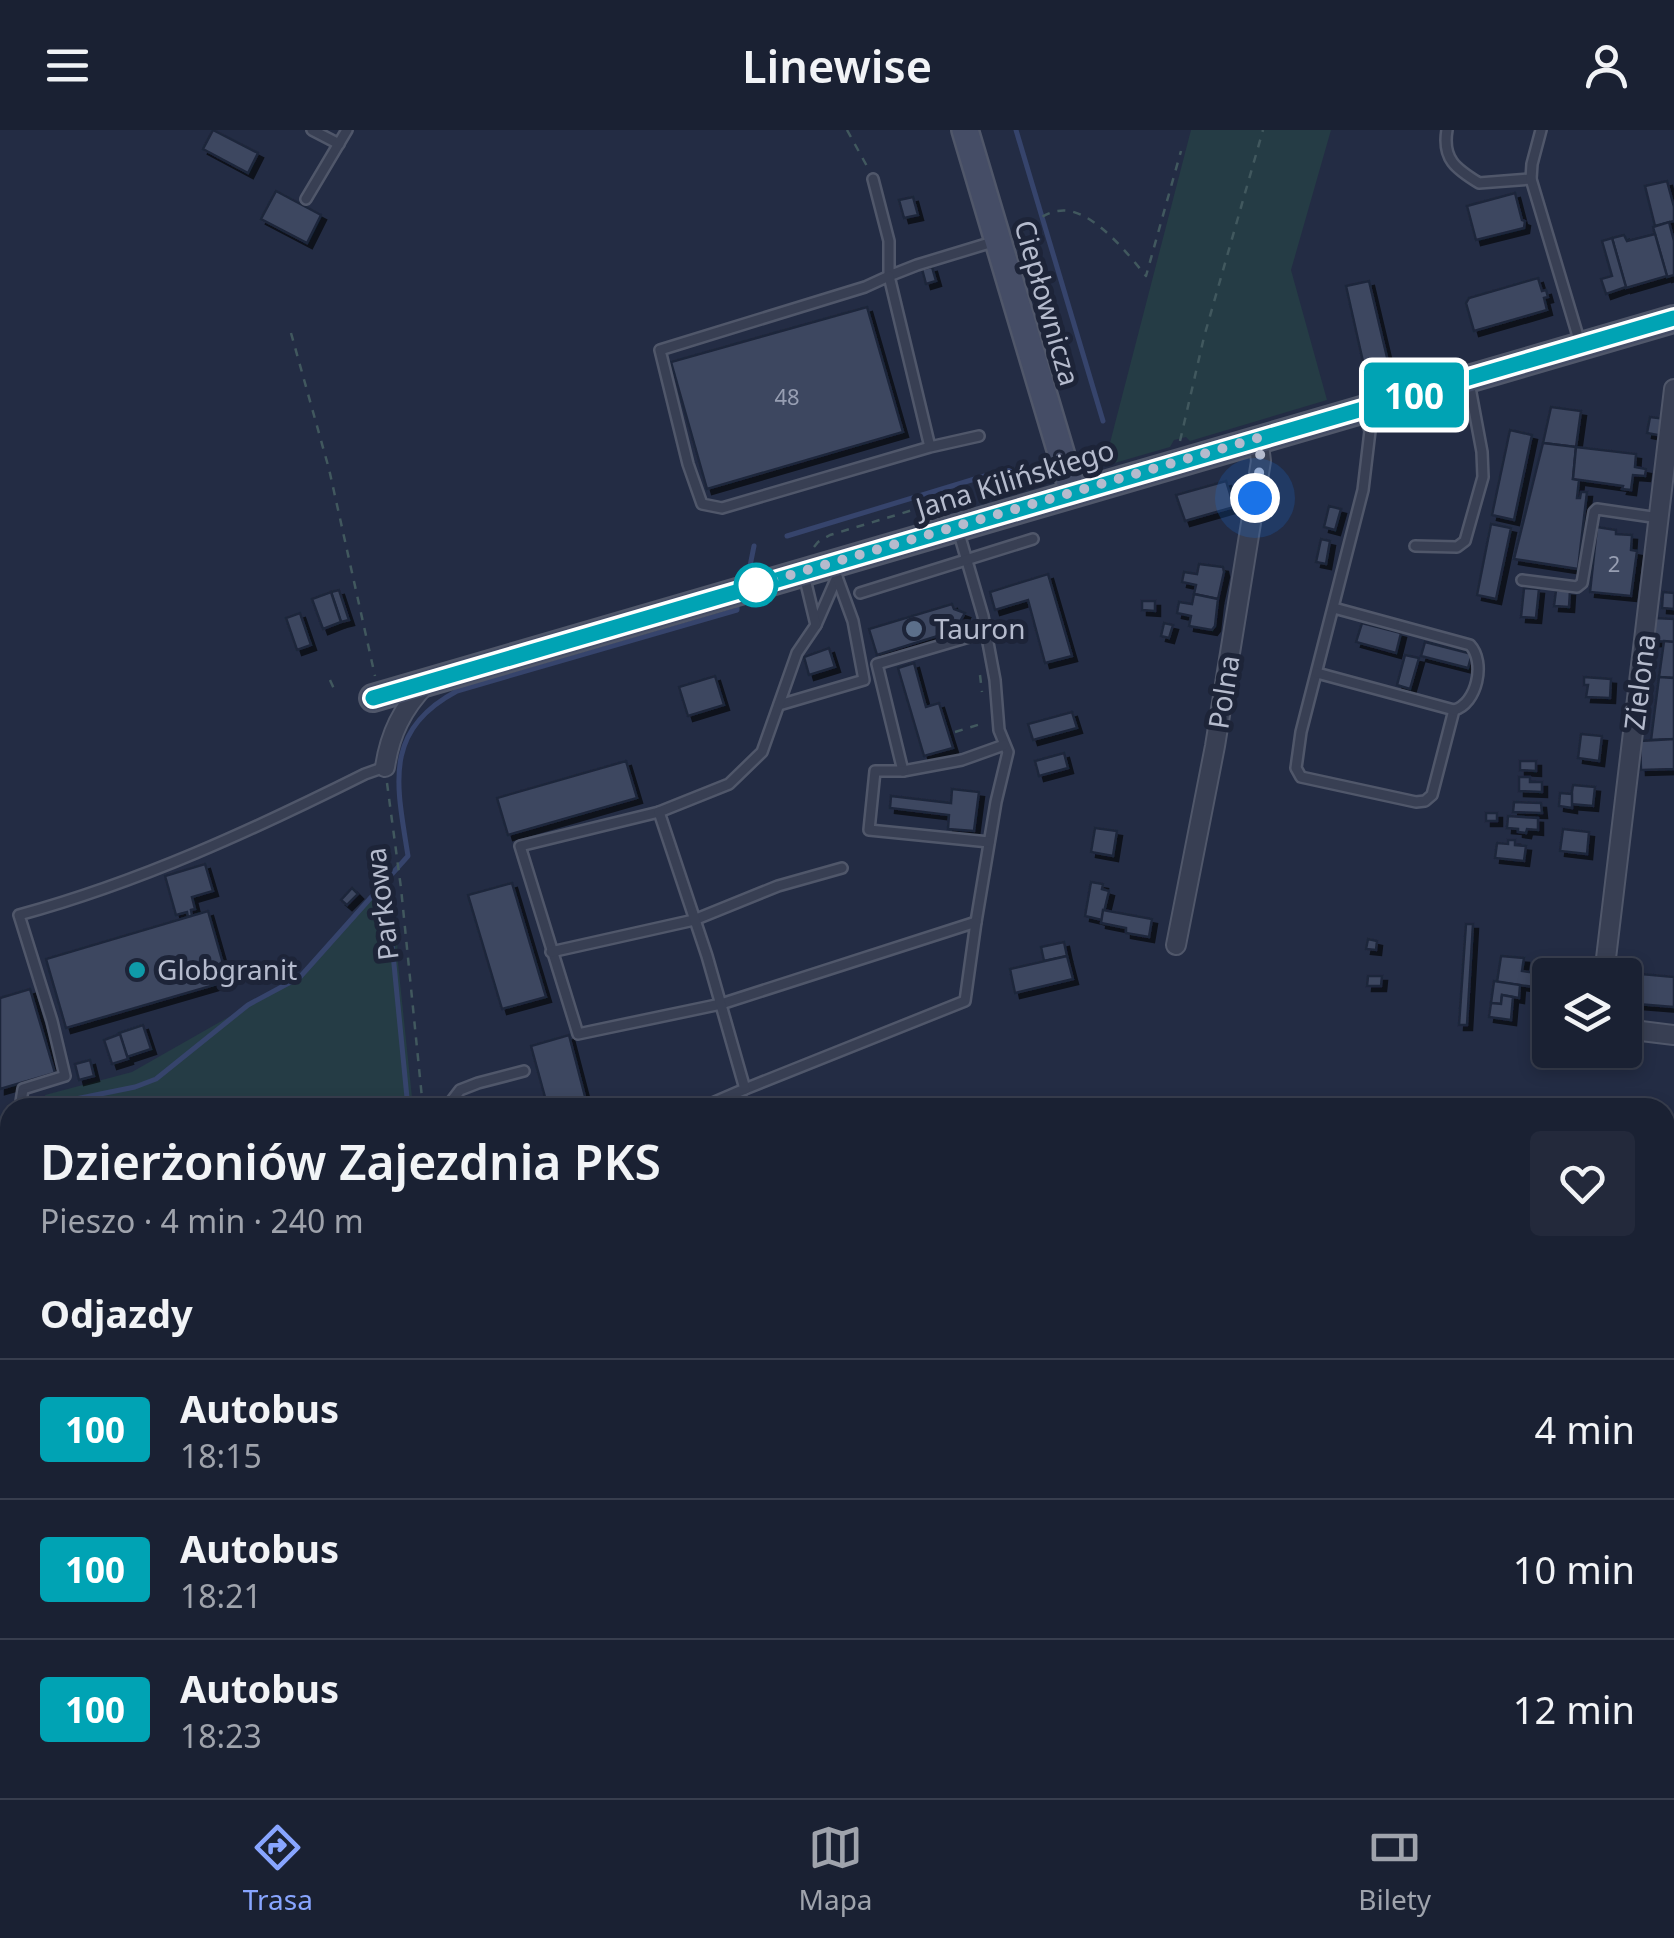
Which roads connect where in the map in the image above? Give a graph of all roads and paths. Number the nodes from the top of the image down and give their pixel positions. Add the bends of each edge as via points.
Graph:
1 (312, 130) edge
2 (347, 130) edge
3 (848, 130) edge
4 (965, 130) edge
5 (1263, 130) edge
6 (1447, 130) edge
7 (1541, 130) edge
8 (339, 144) junction
9 (1181, 151) dead end
10 (873, 179) joint
11 (1531, 179) junction
12 (306, 199) dead end
13 (999, 246) junction
14 (889, 276) junction
15 (1674, 318) edge
16 (291, 333) dead end
17 (1581, 346) junction
18 (1469, 380) junction
19 (1674, 389) edge
20 (1364, 409) junction
21 (979, 436) dead end
22 (1258, 438) junction
23 (930, 448) junction
24 (1177, 462) junction
25 (1047, 469) dead end
26 (1073, 492) junction
27 (1659, 518) junction
28 (958, 528) junction
29 (1033, 539) dead end
30 (1415, 546) dead end
31 (968, 560) junction
32 (822, 565) junction
33 (1522, 580) dead end
34 (860, 594) dead end
35 (1334, 608) junction
36 (816, 625) junction
37 (986, 632) junction
38 (972, 635) junction
39 (1317, 673) junction
40 (330, 680) dead end
41 (428, 682) junction
42 (334, 689) dead end
43 (982, 692) dead end
44 (377, 697) joint
45 (779, 705) junction
46 (1454, 710) junction
47 (985, 723) dead end
48 (955, 732) dead end
49 (1004, 745) junction
50 (385, 767) junction
51 (903, 771) junction
52 (659, 812) junction
53 (989, 842) junction
54 (842, 868) dead end
55 (694, 920) junction
56 (976, 922) junction
57 (1176, 944) dead end
58 (551, 952) junction
59 (1606, 958) edge
60 (720, 1004) junction
61 (1642, 1030) edge
62 (1674, 1035) edge
63 (524, 1072) dead end
64 (745, 1090) junction
65 (22, 1098) edge
66 (422, 1098) edge
67 (454, 1098) edge
68 (725, 1098) edge

1 - 8 lane
2 - 8 lane
3 - 10 path
4 - 13 street, Ciepłownicza
5 - 24 path via 1204,337
6 - 11 lane via 1445,150 1452,162 1480,183
7 - 11 lane
8 - 12 lane
9 - 13 path via 1146,276 1099,226 1074,211 1044,216
10 - 14 lane via 889,242
11 - 17 lane
13 - 14 lane
13 - 26 street, Ciepłownicza
14 - 23 lane
14 - 23 lane via 660,350 664,376 702,504 722,508
15 - 17 street, Jana Kilińskiego
16 - 44 path via 329,469
17 - 18 street, Jana Kilińskiego
18 - 20 street, Jana Kilińskiego
18 - 30 lane via 1482,477 1465,541 1458,547
19 - 27 street, Zielona
20 - 22 street, Jana Kilińskiego
20 - 35 lane via 1368,462
21 - 23 lane
22 - 24 street, Jana Kilińskiego
22 - 57 street, Polna via 1261,461 1240,592
24 - 26 street, Jana Kilińskiego
25 - 32 path via 830,536 818,542
26 - 28 street, Jana Kilińskiego
27 - 33 lane via 1597,509 1582,583
27 - 59 street, Zielona
28 - 31 lane
28 - 32 street, Jana Kilińskiego
29 - 31 lane
31 - 34 lane
31 - 37 lane
32 - 36 lane
32 - 36 lane
32 - 41 street, Jana Kilińskiego
32 - 45 lane via 853,621 864,680
35 - 39 lane
35 - 46 lane via 1470,646 1480,662 1472,696
36 - 45 lane
37 - 38 lane
37 - 49 lane
38 - 43 path
38 - 51 lane via 877,664
39 - 46 lane
39 - 46 lane via 1296,768 1301,777 1426,800
40 - 42 path
41 - 44 street, Jana Kilińskiego
41 - 50 street via 402,714
45 - 52 lane via 762,752 729,784
47 - 48 path
49 - 51 lane
49 - 53 lane via 1008,752
50 - 65 lane via 130,881 19,915 66,1076 24,1089
50 - 66 path, Parkowa
51 - 53 lane via 875,771 869,830
52 - 55 lane
52 - 58 lane via 520,846
53 - 56 lane
54 - 55 lane
55 - 58 lane
55 - 60 lane
56 - 60 lane
56 - 64 lane via 965,1000
58 - 60 lane via 578,1034
60 - 64 lane
61 - 62 street
63 - 67 lane via 478,1083
64 - 68 lane

